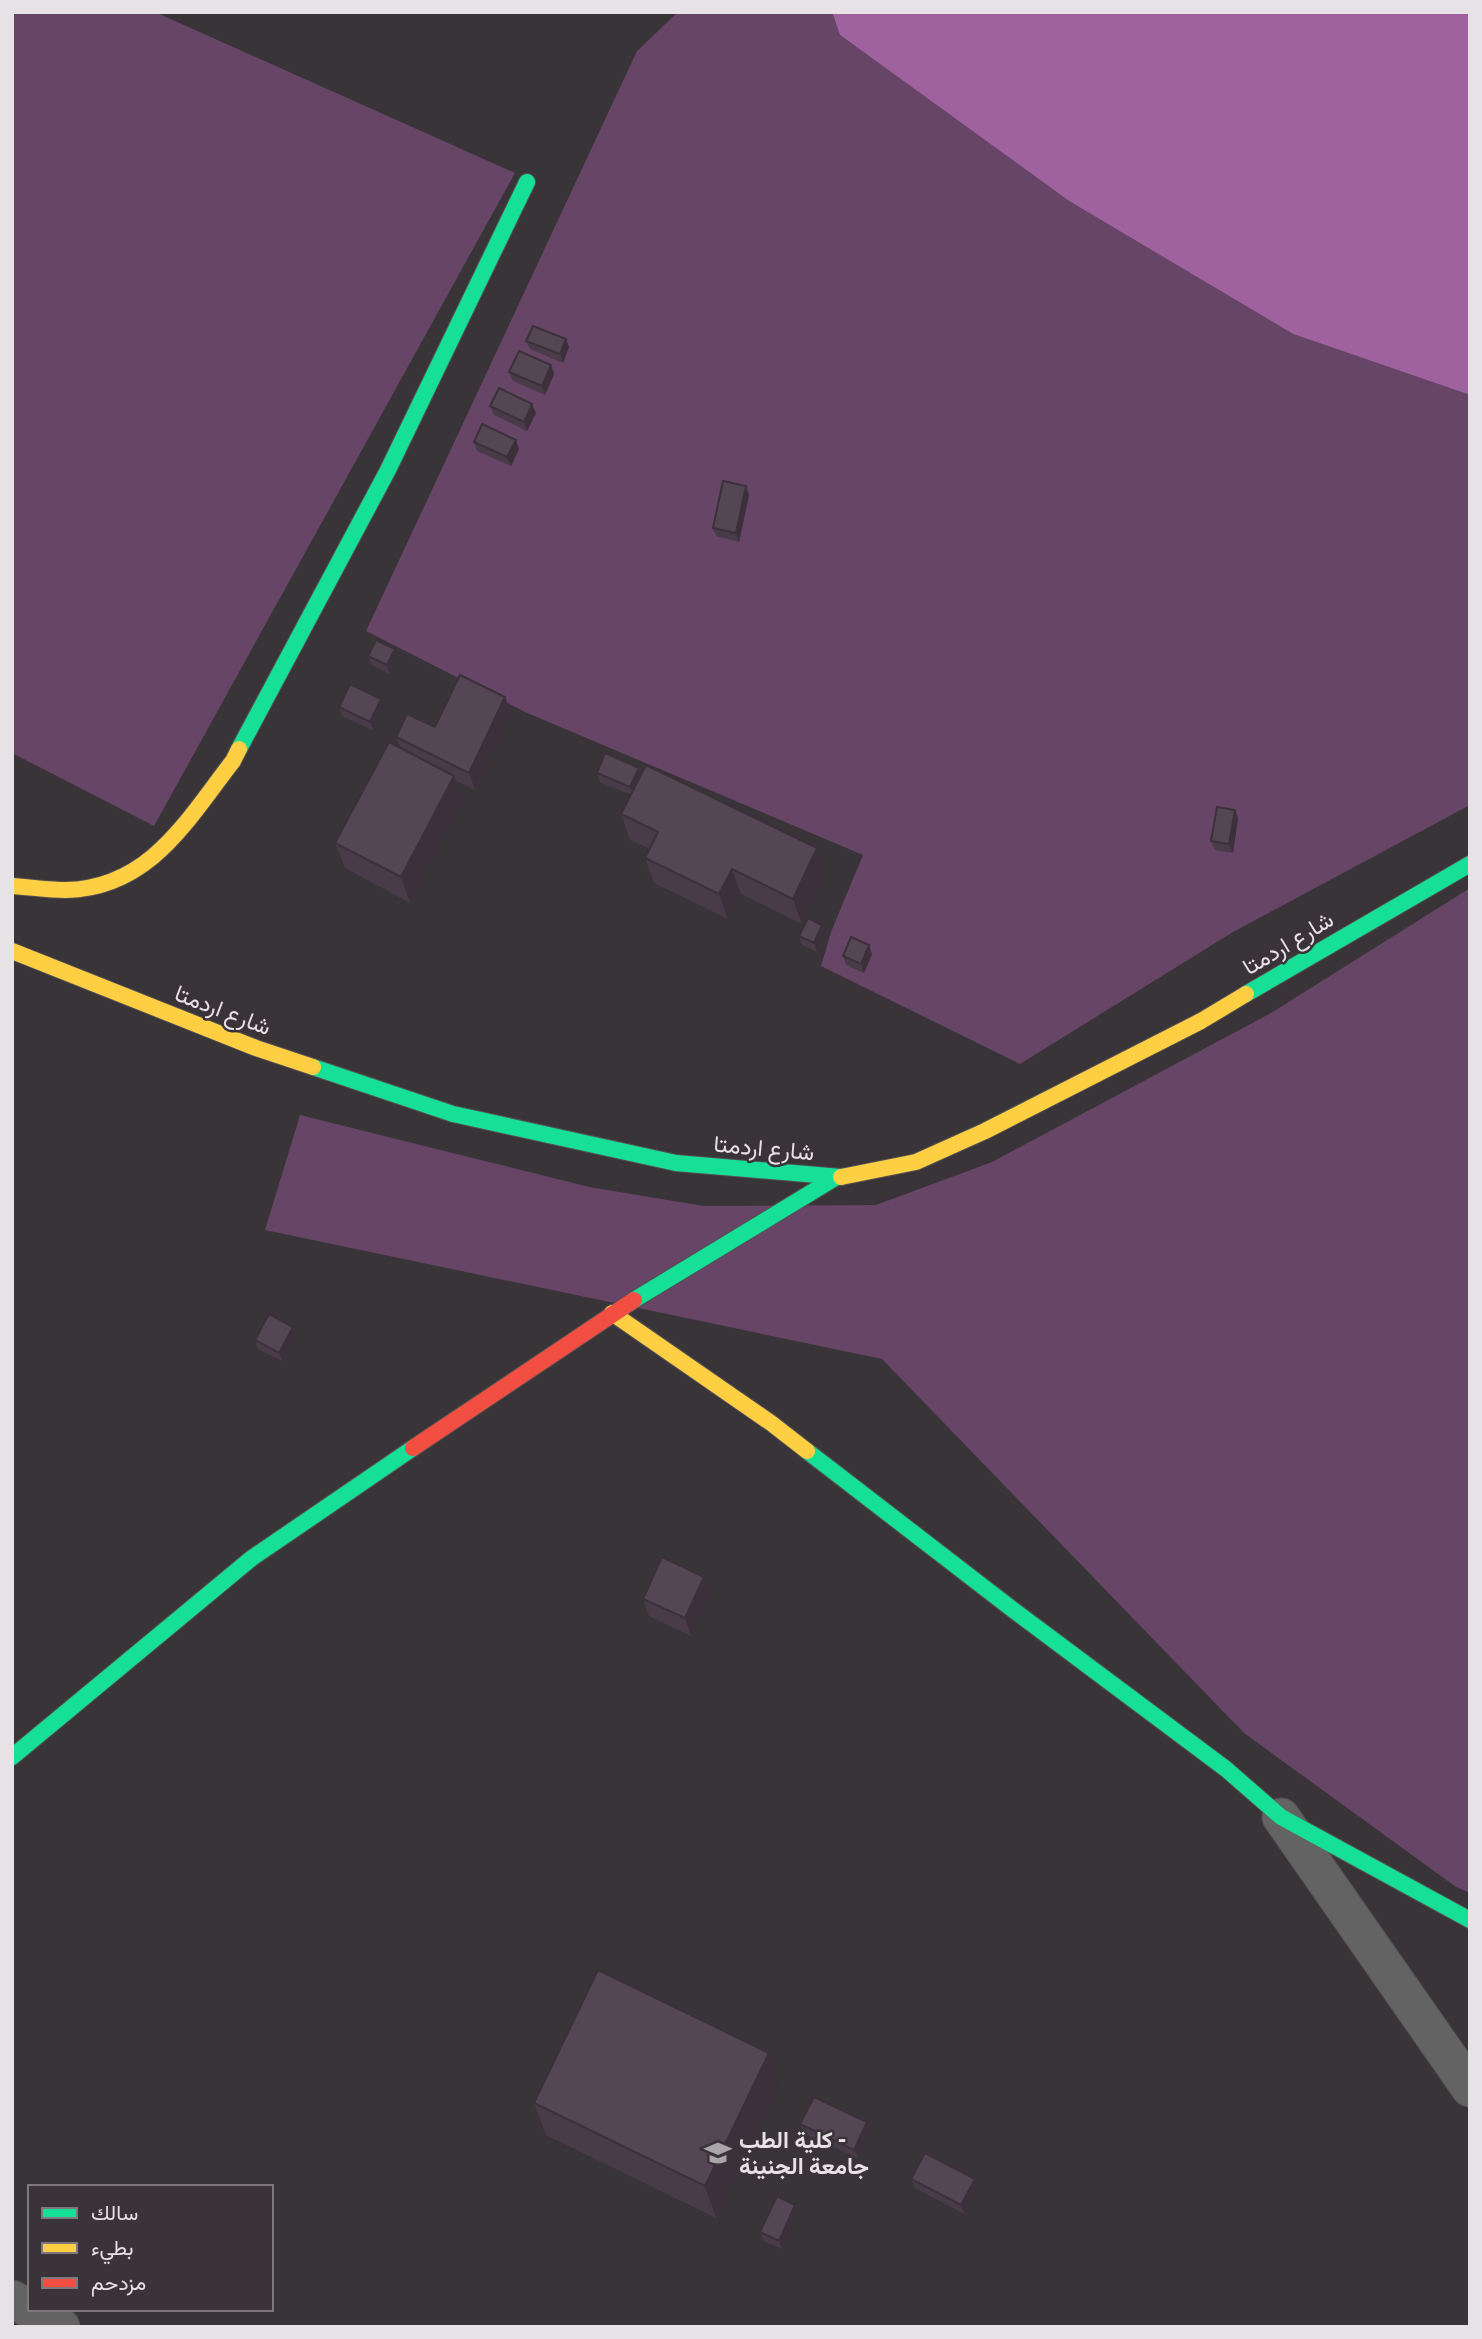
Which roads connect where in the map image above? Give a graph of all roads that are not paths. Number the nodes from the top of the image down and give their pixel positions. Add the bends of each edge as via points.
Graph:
1 (527, 182) dead end
2 (1470, 864) edge
3 (12, 886) edge
4 (12, 951) edge
5 (835, 1178) junction
6 (612, 1313) junction
7 (12, 1757) edge
8 (1281, 1817) junction
9 (1470, 1920) edge
10 (1470, 2088) edge
11 (12, 2299) edge
12 (28, 2308) edge
13 (33, 2311) edge
14 (61, 2327) edge

1 - 3 street via 388,470 233,761 166,846 139,869 108,882 67,890
2 - 5 street, شارع اردمتا via 1201,1021 985,1131 916,1163
4 - 5 street, شارع اردمتا via 256,1048 453,1114 676,1163
5 - 6 street
6 - 7 street via 252,1558
6 - 8 street via 771,1423 1226,1769
8 - 9 street
8 - 10 street
11 - 12 street
13 - 14 street

